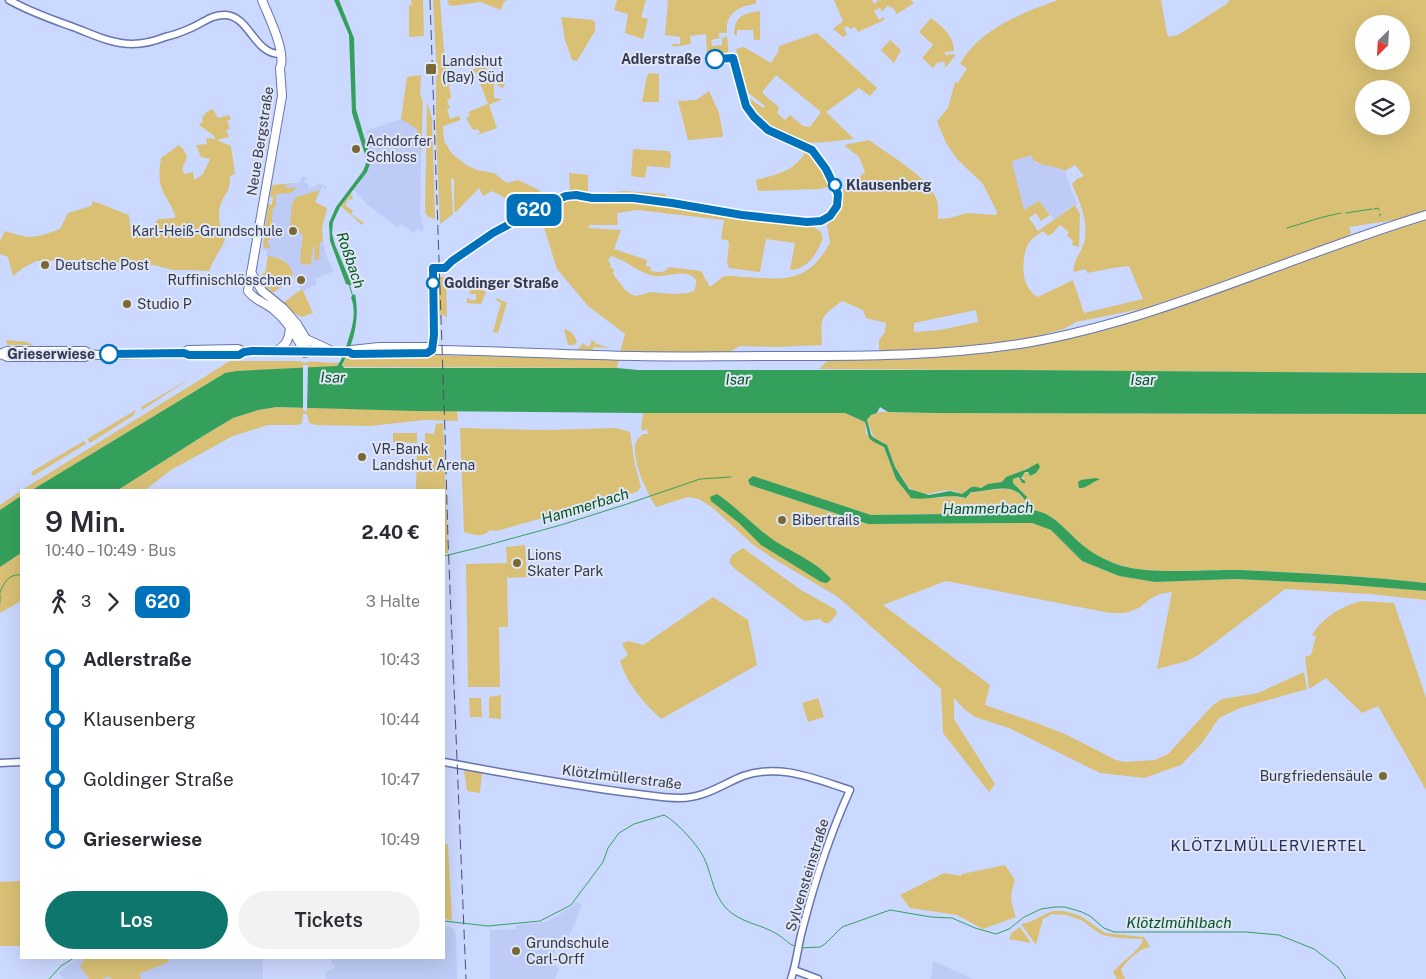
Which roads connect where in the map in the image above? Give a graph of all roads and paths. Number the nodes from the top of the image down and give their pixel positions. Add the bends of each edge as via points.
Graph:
1 (10, 0) edge
2 (262, 0) edge
3 (277, 54) junction
4 (1426, 215) edge
5 (251, 272) junction
6 (248, 291) junction
7 (273, 300) junction
8 (290, 327) junction
9 (306, 339) junction
10 (275, 352) junction
11 (336, 352) junction
12 (305, 353) junction
13 (0, 354) edge
14 (20, 762) edge
15 (445, 762) edge
16 (0, 763) edge
17 (850, 790) joint
18 (794, 970) junction
19 (791, 979) edge
20 (818, 979) edge

1 - 3 street via 35,14 104,39 132,44 164,38 211,17 227,15 243,25 266,50
2 - 3 main road, Neue Bergstraße
3 - 5 main road, Neue Bergstraße via 281,102
4 - 11 main road via 1116,322 975,350 920,355 683,357 432,350 427,353
5 - 6 main road, Neue Bergstraße
5 - 7 main road via 258,287
6 - 7 main road
6 - 8 main road via 273,309
7 - 9 main road via 289,313
8 - 10 main road via 287,343
8 - 12 main road
9 - 11 main road
9 - 12 main road
10 - 12 main road
10 - 13 main road via 188,350 184,353 89,354 85,357
11 - 12 main road
14 - 16 street
15 - 17 street, Klötzlmüllerstraße via 674,798 701,796 744,776 771,771 804,775
17 - 18 street, Sylvensteinstraße via 828,842
18 - 19 street, Sylvensteinstraße
18 - 20 street

